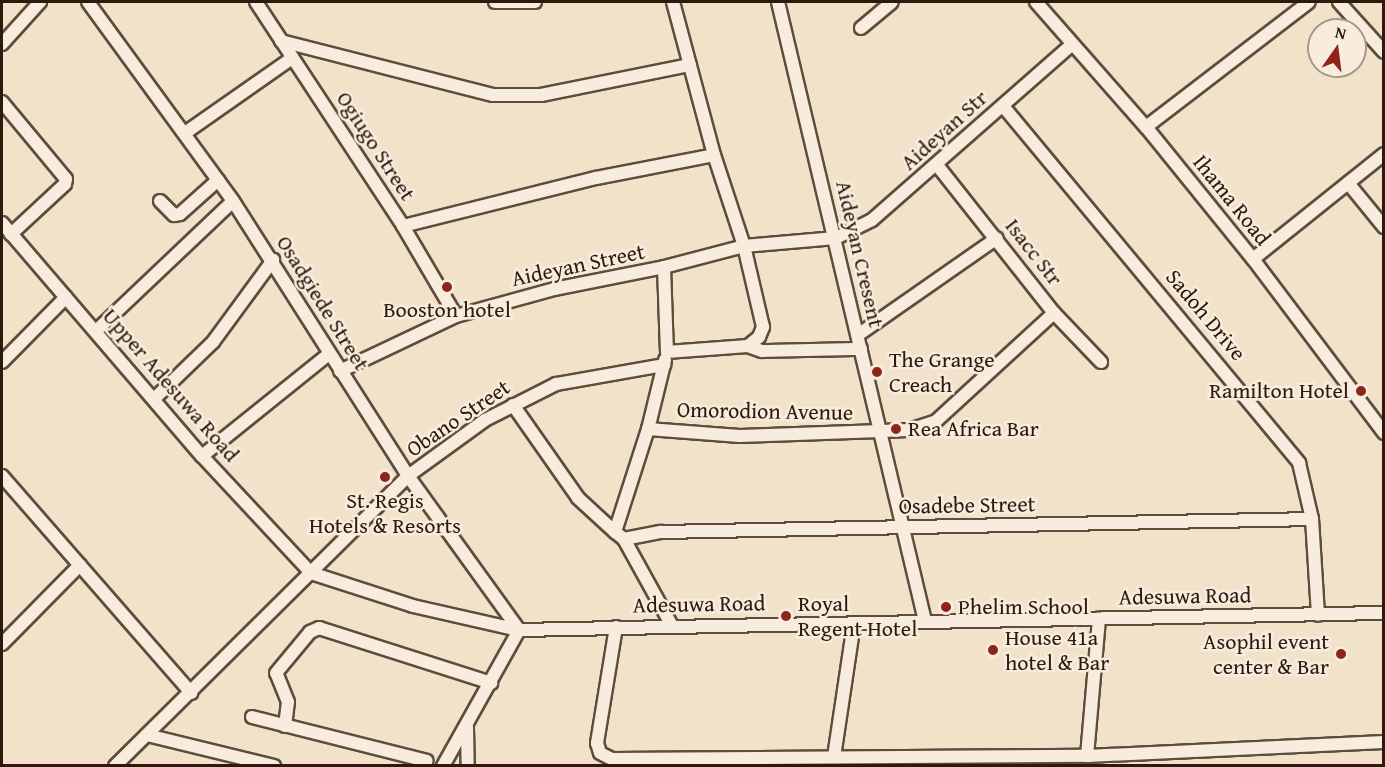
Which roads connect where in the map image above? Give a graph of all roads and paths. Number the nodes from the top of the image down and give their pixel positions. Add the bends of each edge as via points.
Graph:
1 (40, 2) edge
2 (88, 2) edge
3 (256, 2) edge
4 (495, 2) edge
5 (535, 2) edge
6 (673, 2) edge
7 (778, 2) edge
8 (892, 2) edge
9 (1036, 2) edge
10 (1309, 2) edge
11 (1339, 2) edge
12 (861, 28) dead end
13 (281, 41) junction
14 (2, 44) edge
15 (1072, 44) junction
16 (1383, 52) edge
17 (292, 58) junction
18 (690, 64) junction
19 (2, 102) edge
20 (1003, 106) junction
21 (1146, 127) junction
22 (185, 134) junction
23 (1383, 154) edge
24 (714, 155) junction
25 (938, 165) junction
26 (218, 180) junction
27 (1348, 183) junction
28 (160, 201) dead end
29 (233, 201) junction
30 (2, 223) edge
31 (403, 226) junction
32 (1383, 228) edge
33 (11, 234) junction
34 (836, 238) junction
35 (997, 238) junction
36 (744, 246) junction
37 (1253, 259) junction
38 (273, 260) junction
39 (664, 267) junction
40 (66, 297) junction
41 (1054, 313) junction
42 (456, 316) junction
43 (97, 330) junction
44 (858, 334) junction
45 (748, 346) junction
46 (861, 349) junction
47 (667, 352) junction
48 (329, 354) junction
49 (2, 362) edge
50 (1101, 362) dead end
51 (664, 365) junction
52 (340, 371) junction
53 (154, 399) junction
54 (513, 405) junction
55 (648, 429) junction
56 (882, 432) junction
57 (1383, 434) edge
58 (202, 456) junction
59 (2, 476) edge
60 (408, 476) junction
61 (1312, 519) junction
62 (903, 528) junction
63 (619, 535) junction
64 (81, 565) junction
65 (311, 573) junction
66 (1383, 613) edge
67 (1318, 615) junction
68 (1099, 619) junction
69 (925, 621) junction
70 (854, 622) junction
71 (672, 626) junction
72 (616, 627) junction
73 (519, 630) junction
74 (2, 644) edge
75 (491, 683) junction
76 (191, 693) junction
77 (252, 717) dead end
78 (285, 726) junction
79 (467, 726) junction
80 (147, 735) junction
81 (1383, 742) edge
82 (1087, 756) junction
83 (834, 757) junction
84 (427, 761) dead end
85 (115, 765) edge
86 (274, 765) edge
87 (443, 765) edge
88 (468, 765) edge

1 - 14 street
2 - 22 street, Osadgiede Street
3 - 13 street, Ogiugo Street
4 - 5 street
6 - 18 street
7 - 34 street, Aideyan Cresent
8 - 12 street
9 - 15 street, Ihama Road
10 - 21 street
11 - 16 street
13 - 17 street, Ogiugo Street
13 - 18 street via 493,95 541,95
15 - 20 street, Aideyan Str
15 - 21 street, Ihama Road
17 - 22 street
17 - 31 street, Ogiugo Street
18 - 24 street
19 - 33 street via 66,179
20 - 25 street, Aideyan Str
20 - 61 street, Sadoh Drive via 1288,447 1299,463
21 - 37 street, Ihama Road
22 - 26 street, Osadgiede Street
23 - 27 street
24 - 31 street via 596,178
24 - 36 street
25 - 34 street, Aideyan Str via 872,220
25 - 35 street, Isacc Str
26 - 28 street via 180,214 174,215
26 - 29 street, Osadgiede Street
27 - 32 street
27 - 37 street
29 - 38 street, Osadgiede Street
29 - 43 street
30 - 33 street, Upper Adesuwa Road
31 - 42 street, Ogiugo Street
33 - 40 street, Upper Adesuwa Road
34 - 36 street, Aideyan Street
34 - 44 street, Aideyan Cresent
35 - 41 street, Isacc Str
35 - 44 street
36 - 39 street, Aideyan Street
36 - 45 street via 763,327 759,337
37 - 57 street, Ihama Road
38 - 48 street, Osadgiede Street
38 - 53 street via 213,342
39 - 42 street, Aideyan Street via 554,289
39 - 47 street
40 - 43 street, Upper Adesuwa Road
40 - 49 street
41 - 50 street, Isacc Str
41 - 56 street, Omorodion Avenue via 936,421 909,430
42 - 52 street, Aideyan Street
43 - 53 street, Upper Adesuwa Road
44 - 46 street, Aideyan Cresent
45 - 46 street via 762,351
45 - 47 street
46 - 56 street, Aideyan Cresent
47 - 51 street
48 - 52 street, Osadgiede Street
48 - 58 street
51 - 54 street, Obano Street via 556,384
51 - 55 street
52 - 60 street, Osadgiede Street
53 - 58 street, Upper Adesuwa Road
54 - 60 street, Obano Street
54 - 63 street via 578,498
55 - 56 street, Omorodion Avenue via 740,436
55 - 63 street
56 - 62 street, Aideyan Cresent
58 - 65 street, Upper Adesuwa Road
59 - 64 street
60 - 65 street, Obano Street
60 - 73 street, Osadgiede Street
61 - 62 street, Osadebe Street
61 - 67 street, Sadoh Drive
62 - 63 street, Osadebe Street
62 - 69 street, Aideyan Cresent
63 - 71 street
64 - 74 street
64 - 76 street
65 - 73 street, Adesuwa Road via 423,609
65 - 76 street, Obano Street
66 - 67 street, Adesuwa Road
67 - 68 street, Adesuwa Road
68 - 69 street, Adesuwa Road
68 - 82 street
69 - 70 street, Adesuwa Road
70 - 71 street, Adesuwa Road
70 - 83 street
71 - 72 street, Adesuwa Road
72 - 73 street, Adesuwa Road
72 - 83 street via 597,743 604,757
73 - 75 street
75 - 78 street via 319,627 276,673 288,702
75 - 79 street
76 - 80 street, Obano Street
77 - 78 street
78 - 84 street
79 - 87 street
79 - 88 street
80 - 85 street, Obano Street
80 - 86 street
81 - 82 street
82 - 83 street

